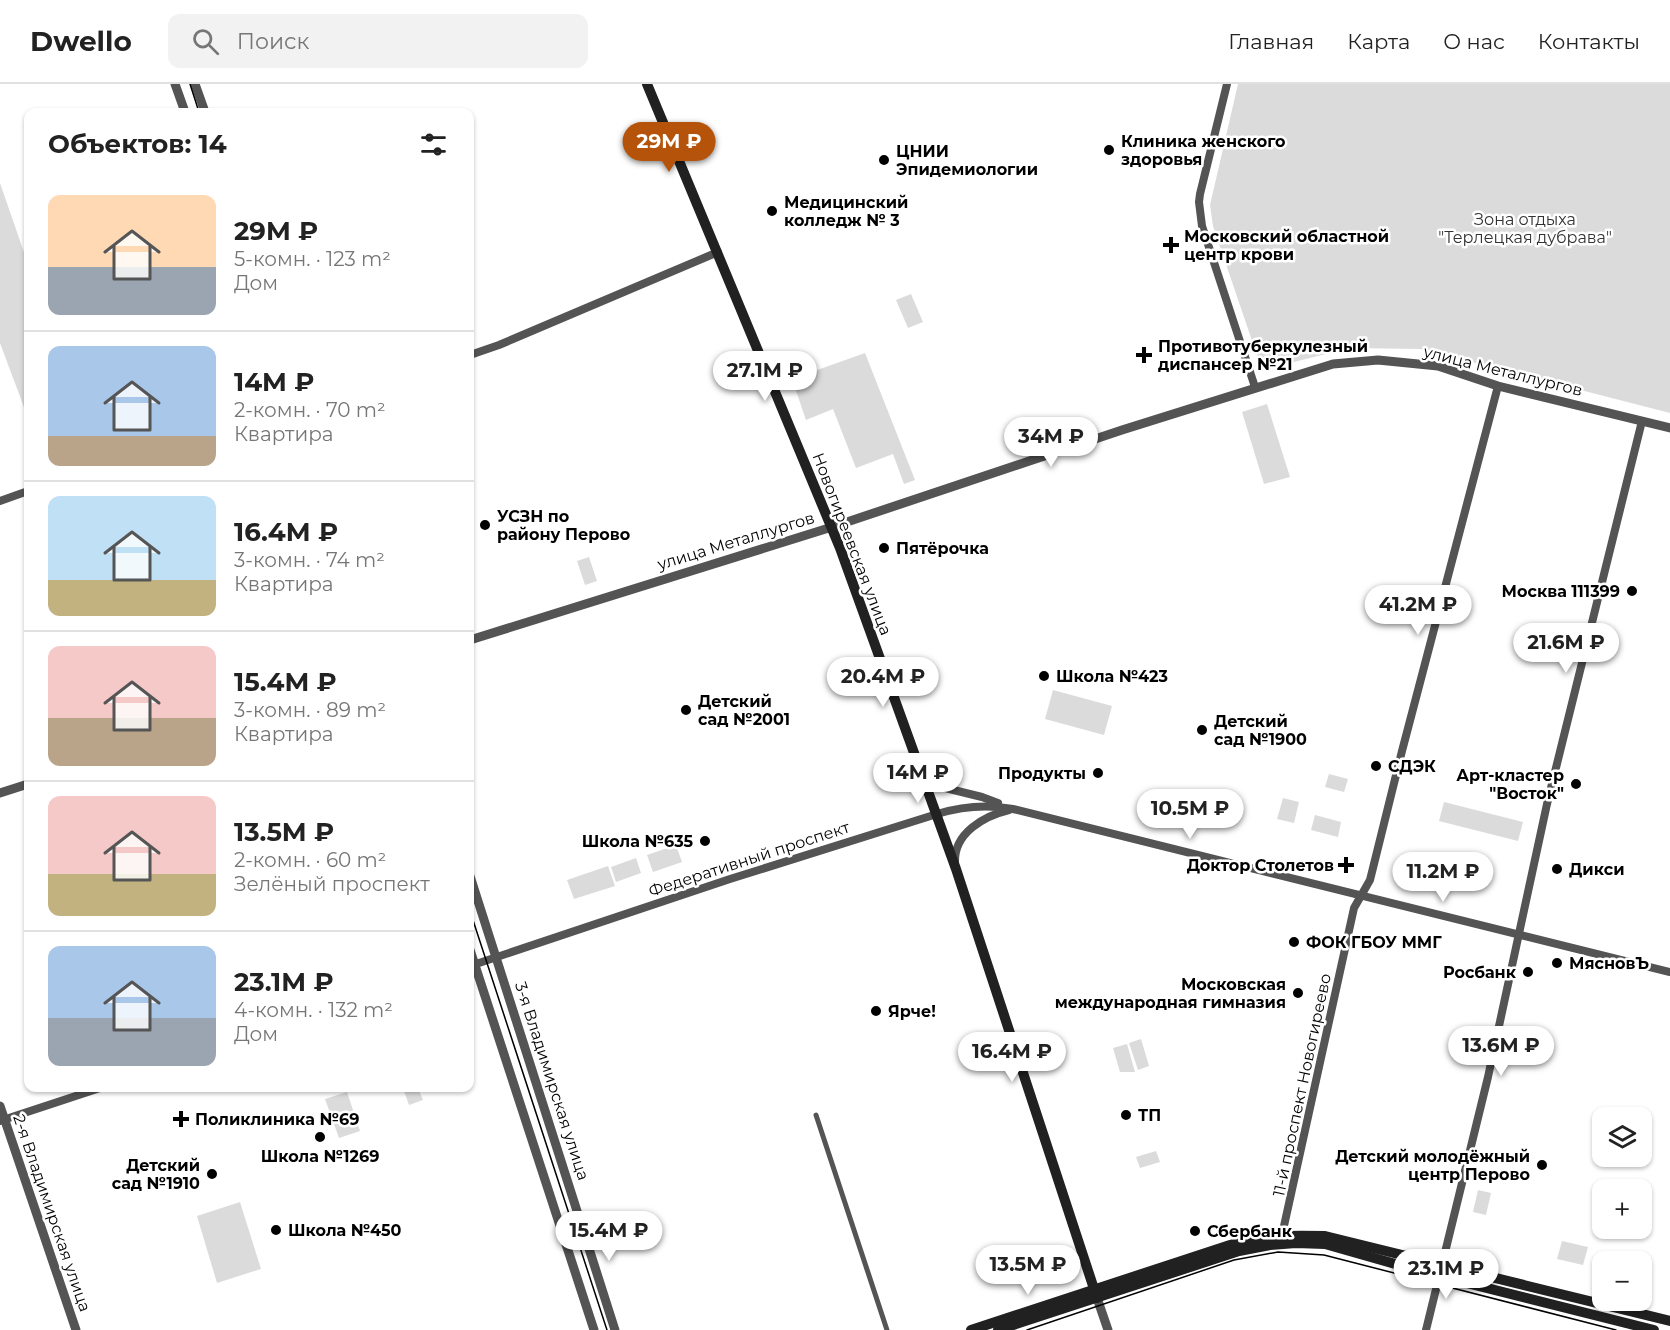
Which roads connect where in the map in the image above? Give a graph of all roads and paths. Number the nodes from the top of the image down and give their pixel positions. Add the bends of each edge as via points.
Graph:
1 (175, 84) edge
2 (195, 84) edge
3 (647, 84) edge
4 (1227, 84) edge
5 (184, 108) edge
6 (204, 108) edge
7 (718, 252) junction
8 (474, 354) edge
9 (1498, 386) junction
10 (1255, 387) junction
11 (1642, 421) junction
12 (1670, 428) edge
13 (24, 492) edge
14 (0, 501) edge
15 (832, 527) junction
16 (474, 638) edge
17 (925, 783) junction
18 (24, 785) edge
19 (0, 793) edge
20 (1013, 809) junction
21 (937, 814) junction
22 (956, 869) junction
23 (474, 888) edge
24 (1361, 896) junction
25 (1519, 935) junction
26 (496, 957) junction
27 (474, 964) edge
28 (474, 971) edge
29 (1670, 972) edge
30 (88, 1092) edge
31 (0, 1106) edge
32 (816, 1115) dead end
33 (2, 1120) edge
34 (1282, 1235) junction
35 (1442, 1265) junction
36 (1439, 1276) junction
37 (1095, 1293) junction
38 (1670, 1321) edge
39 (76, 1330) edge
40 (594, 1330) edge
41 (615, 1330) edge
42 (887, 1330) edge
43 (971, 1330) edge
44 (998, 1330) edge
45 (1108, 1330) edge
46 (1426, 1330) edge
47 (1654, 1330) edge

1 - 5 street
2 - 6 street
3 - 7 main road, Новогиреевская улица
4 - 10 street via 1199,202 1202,226
7 - 8 street
7 - 15 main road, Новогиреевская улица
9 - 10 street, улица Металлургов via 1438,366 1369,360 1333,364
9 - 11 street, улица Металлургов
9 - 24 street, 11-й проспект Новогиреево via 1370,880
10 - 15 street, улица Металлургов
11 - 12 street, улица Металлургов
11 - 25 street via 1547,804
13 - 14 street
15 - 16 street, улица Металлургов
15 - 17 main road, Новогиреевская улица
17 - 20 street
17 - 21 main road, Новогиреевская улица
18 - 19 street
20 - 21 street, Федеративный проспект via 962,806
20 - 22 street via 996,813 967,833 957,844
20 - 24 street, Федеративный проспект
21 - 22 main road, Новогиреевская улица
21 - 26 street, Федеративный проспект
22 - 37 main road, Новогиреевская улица
23 - 26 street, 3-я Владимирская улица
24 - 25 street, Федеративный проспект
24 - 34 street, 11-й проспект Новогиреево via 1354,908
25 - 29 street, Федеративный проспект
25 - 35 street
26 - 27 street, Федеративный проспект
26 - 41 street, 3-я Владимирская улица
28 - 40 street
30 - 33 street
31 - 33 street, 2-я Владимирская улица
32 - 42 street
33 - 39 street, 2-я Владимирская улица
34 - 35 main road via 1325,1236
34 - 37 main road via 1230,1245
35 - 36 street
35 - 38 main road
36 - 37 main road via 1325,1244 1296,1242 1239,1251
36 - 46 street
36 - 47 main road
37 - 43 main road
37 - 44 main road
37 - 45 street, Новогиреевская улица

